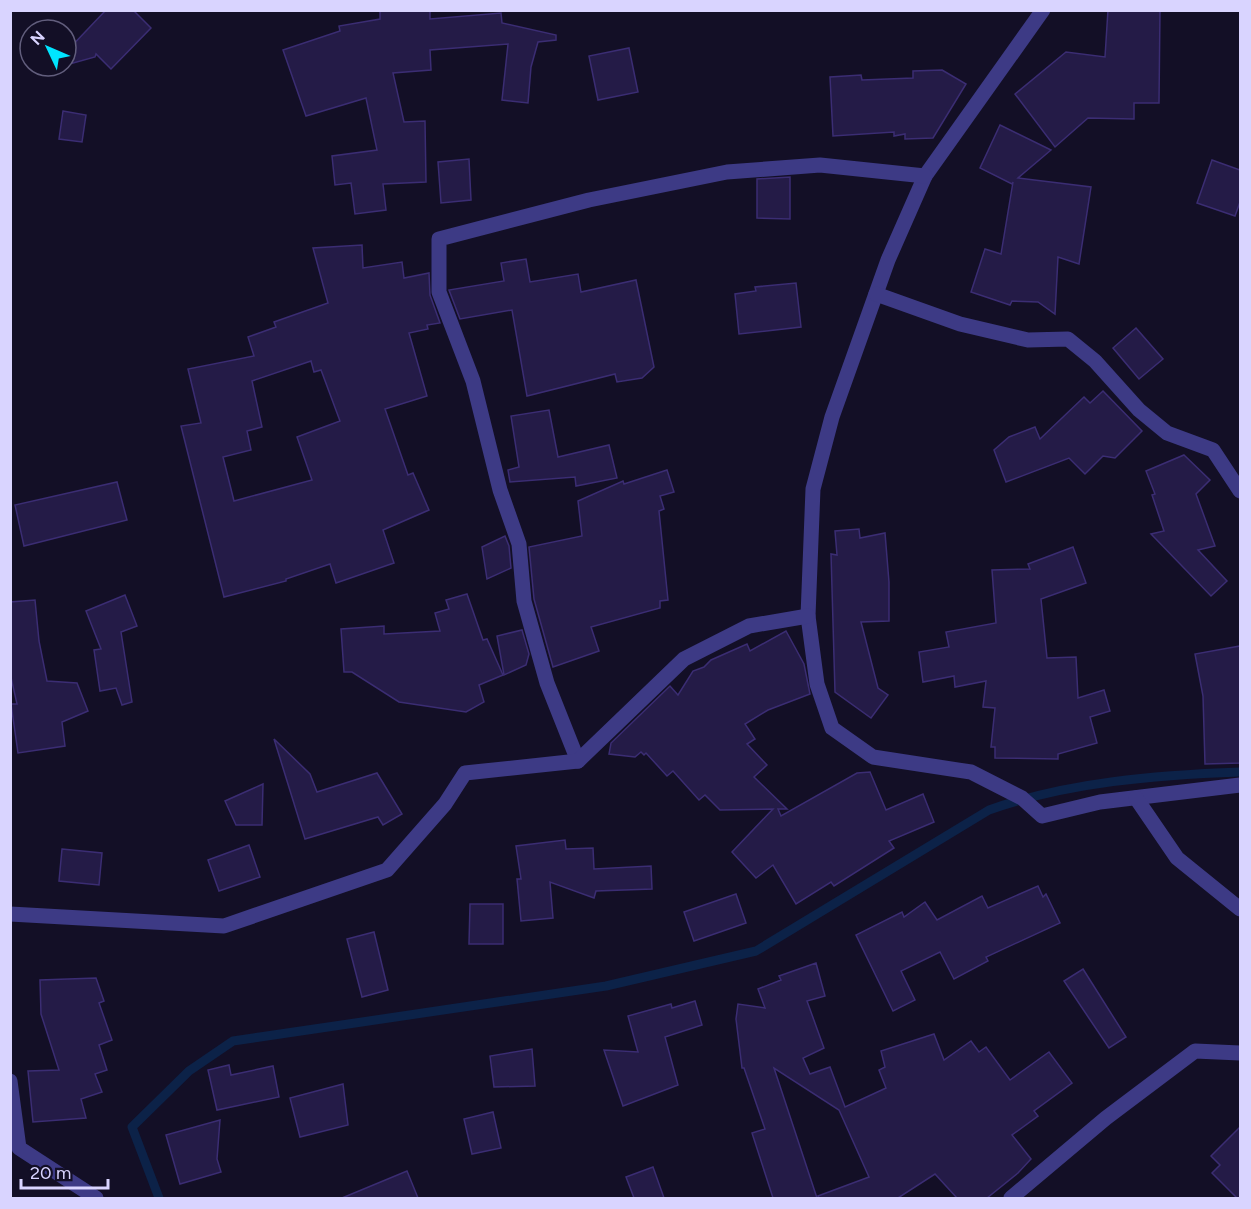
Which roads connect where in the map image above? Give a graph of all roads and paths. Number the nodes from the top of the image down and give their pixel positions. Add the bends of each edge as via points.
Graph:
1 (1043, 10) edge
2 (925, 176) junction
3 (876, 294) junction
4 (1240, 491) edge
5 (807, 616) junction
6 (578, 761) junction
7 (1240, 785) edge
8 (1136, 798) junction
9 (1240, 909) edge
10 (10, 914) edge
11 (1240, 1053) edge
12 (10, 1081) edge
13 (96, 1198) edge
14 (1011, 1198) edge

1 - 2 street
2 - 3 street
2 - 6 street via 819,165 727,172 589,200 439,239 438,292 474,381 500,490 519,544 524,601 547,683
3 - 4 street via 960,324 1028,340 1068,339 1167,433 1214,450
3 - 5 street via 832,417 813,489
5 - 6 street via 749,626 684,659
5 - 8 street via 817,684 832,728 873,757 971,772 1022,798 1042,816
6 - 10 street via 465,773 445,804 387,870 225,926
7 - 8 street
8 - 9 street via 1177,858
11 - 14 street via 1195,1051
12 - 13 street via 19,1148

